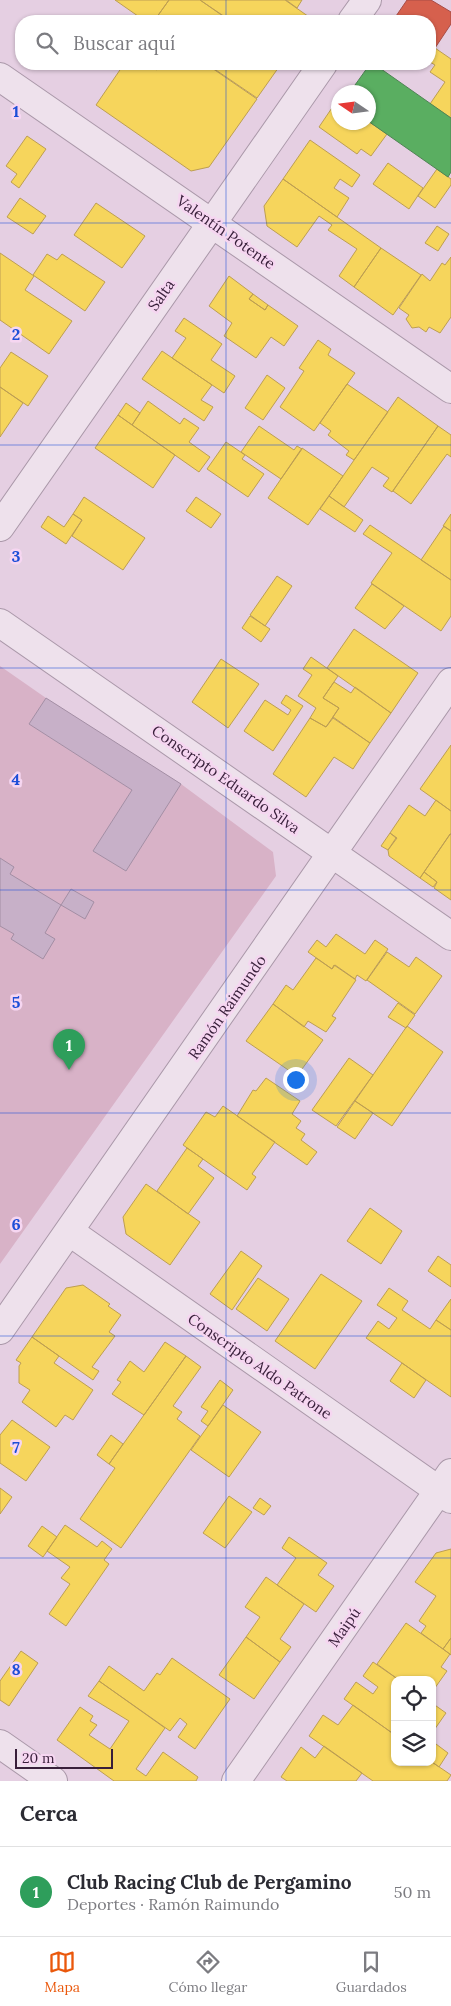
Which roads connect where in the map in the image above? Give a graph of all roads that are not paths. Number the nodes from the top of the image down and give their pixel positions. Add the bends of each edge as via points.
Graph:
1 (367, 0) edge
2 (356, 15) edge
3 (319, 70) edge
4 (0, 77) edge
5 (212, 222) junction
6 (451, 388) edge
7 (0, 527) edge
8 (0, 623) edge
9 (451, 682) edge
10 (333, 854) junction
11 (451, 936) edge
12 (70, 1232) junction
13 (0, 1330) edge
14 (447, 1488) edge
15 (0, 1744) edge
16 (53, 1781) edge
17 (236, 1781) edge

1 - 2 street
3 - 5 street, Salta
4 - 5 street, Valentín Potente
5 - 6 street, Valentín Potente
5 - 7 street, Salta
8 - 10 street, Conscripto Eduardo Silva
9 - 10 street, Ramón Raimundo
10 - 11 street, Conscripto Eduardo Silva
10 - 12 street, Ramón Raimundo
12 - 13 street, Ramón Raimundo
12 - 14 street, Conscripto Aldo Patrone
14 - 17 street, Maipú
15 - 16 street

